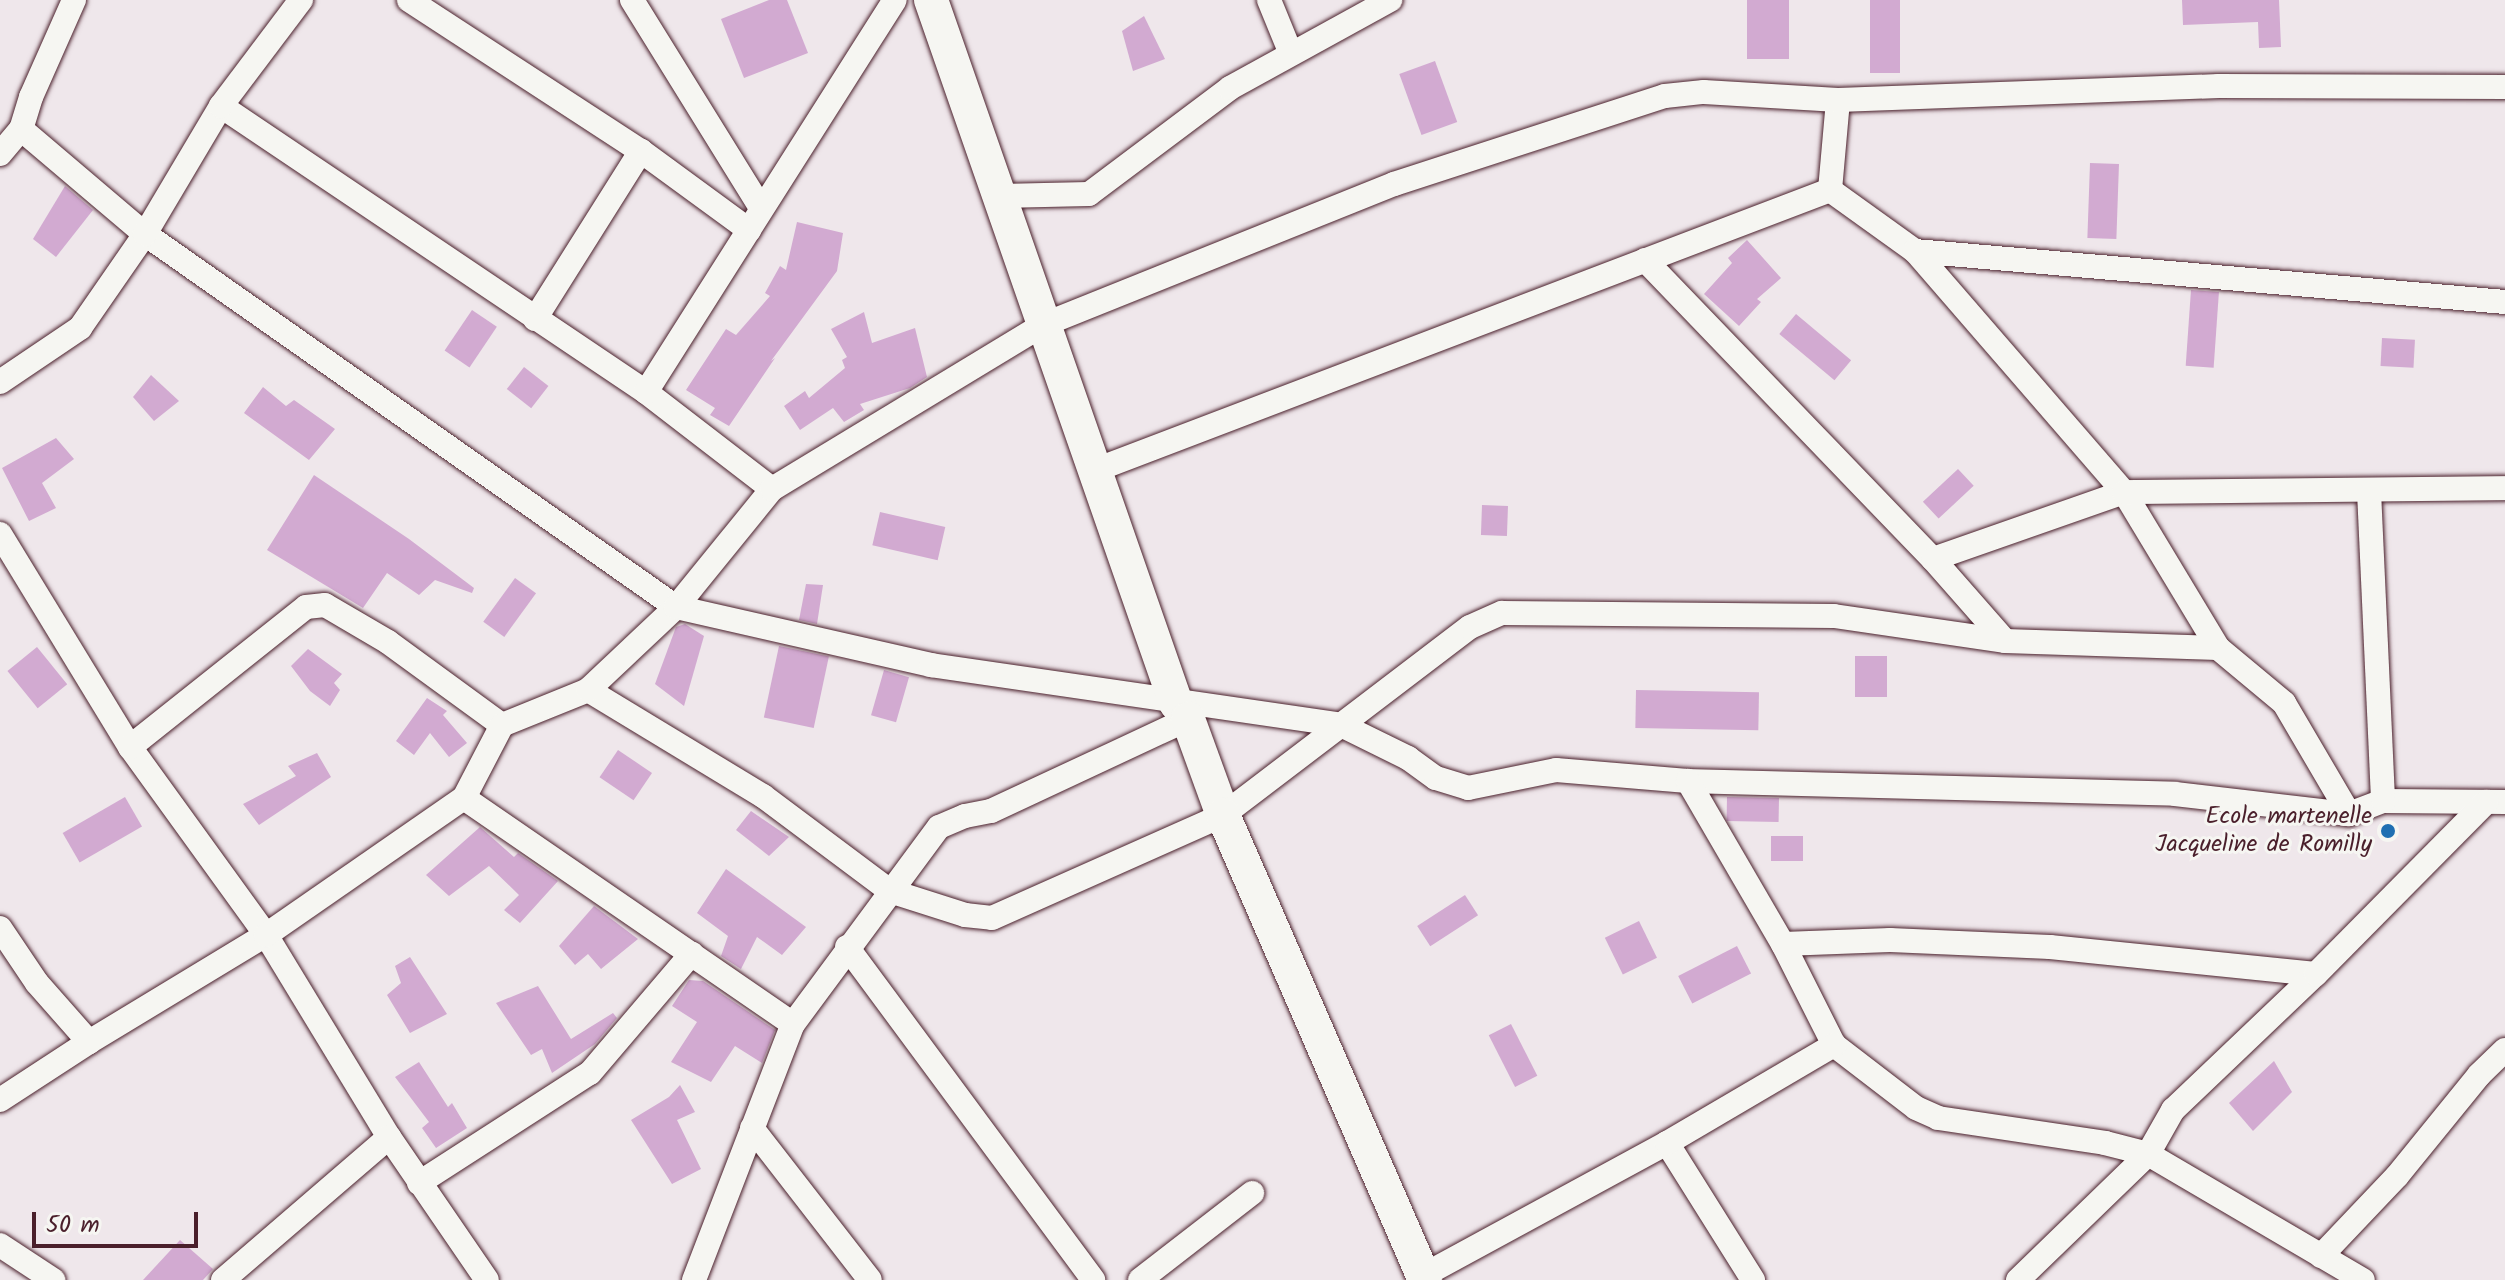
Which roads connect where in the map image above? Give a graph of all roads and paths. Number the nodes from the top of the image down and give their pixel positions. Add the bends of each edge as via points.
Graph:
1 (74, 0) edge
2 (301, 0) edge
3 (409, 0) edge
4 (632, 0) edge
5 (895, 0) edge
6 (931, 0) edge
7 (1269, 0) edge
8 (1390, 0) edge
9 (1291, 54) junction
10 (2505, 87) edge
11 (1838, 100) junction
12 (221, 106) junction
13 (21, 129) junction
14 (641, 151) junction
15 (0, 154) edge
16 (1830, 190) junction
17 (1000, 196) junction
18 (761, 208) junction
19 (749, 230) junction
20 (145, 234) junction
21 (1915, 251) junction
22 (1645, 260) junction
23 (2505, 302) edge
24 (535, 319) junction
25 (1043, 325) junction
26 (0, 382) edge
27 (646, 392) junction
28 (1093, 471) junction
29 (2505, 488) edge
30 (772, 489) junction
31 (2369, 491) junction
32 (2124, 492) junction
33 (0, 534) edge
34 (1933, 559) junction
35 (676, 607) junction
36 (2005, 641) junction
37 (2218, 648) junction
38 (588, 690) junction
39 (1182, 711) junction
40 (502, 725) junction
41 (1341, 725) junction
42 (130, 747) junction
43 (1688, 781) junction
44 (464, 798) junction
45 (2383, 801) junction
46 (2496, 802) edge
47 (2349, 814) junction
48 (1223, 815) junction
49 (890, 891) junction
50 (0, 928) edge
51 (266, 935) junction
52 (1783, 944) junction
53 (847, 947) junction
54 (692, 953) junction
55 (2316, 974) junction
56 (793, 1024) junction
57 (89, 1042) junction
58 (1834, 1045) junction
59 (2505, 1050) edge
60 (0, 1100) edge
61 (752, 1128) junction
62 (389, 1137) junction
63 (1667, 1143) junction
64 (2148, 1154) junction
65 (419, 1183) junction
66 (1252, 1193) dead end
67 (0, 1245) edge
68 (2321, 1256) junction
69 (1424, 1278) edge
70 (53, 1280) edge
71 (223, 1280) edge
72 (487, 1280) edge
73 (694, 1280) edge
74 (870, 1280) edge
75 (1093, 1280) edge
76 (1140, 1280) edge
77 (1753, 1280) edge
78 (2018, 1280) edge
79 (2363, 1280) edge

1 - 13 street
2 - 12 street
3 - 14 street
4 - 18 street
5 - 18 street
6 - 17 street
7 - 9 street
8 - 9 street
9 - 17 street via 1230,88 1089,194
10 - 11 street via 2219,86
11 - 16 street
11 - 25 street via 1704,92 1665,96 1394,184
12 - 20 street
12 - 24 street
13 - 15 street
13 - 20 street
14 - 19 street
14 - 24 street
16 - 21 street
16 - 22 street
17 - 25 street
18 - 19 street
19 - 27 street
20 - 26 street via 80,328
20 - 35 street
21 - 23 street
21 - 32 street
22 - 28 street
22 - 34 street
24 - 27 street
25 - 28 street
25 - 30 street
27 - 30 street
28 - 39 street
29 - 31 street
30 - 35 street
31 - 32 street
31 - 45 street
32 - 34 street
32 - 37 street
33 - 42 street
34 - 36 street
35 - 38 street
35 - 39 street via 931,665
36 - 37 street
36 - 41 street via 1834,616 1502,613 1470,627
37 - 47 street via 2284,703
38 - 40 street
38 - 49 street via 763,796
39 - 41 street
39 - 48 street
39 - 49 street via 991,811 939,827
40 - 42 street via 388,642 325,605 306,607
40 - 44 street
41 - 43 street via 1436,778 1468,788 1556,770
41 - 48 street
42 - 51 street
43 - 47 street via 2175,794
43 - 52 street
44 - 51 street
44 - 54 street
45 - 46 street
45 - 47 street
46 - 55 street
48 - 49 street via 992,918 965,915
48 - 69 street
49 - 53 street
50 - 57 street via 37,983
51 - 57 street
51 - 62 street
52 - 55 street via 1890,940 2050,947
52 - 58 street
53 - 56 street
53 - 75 street
54 - 56 street
54 - 65 street via 590,1073
55 - 64 street via 2173,1110
56 - 61 street
57 - 60 street
58 - 63 street
58 - 64 street via 1916,1108 1938,1118
59 - 68 street
61 - 73 street
61 - 74 street
62 - 65 street
62 - 71 street
63 - 69 street
63 - 77 street
64 - 68 street
64 - 78 street
65 - 72 street
66 - 76 street
67 - 70 street
68 - 79 street

